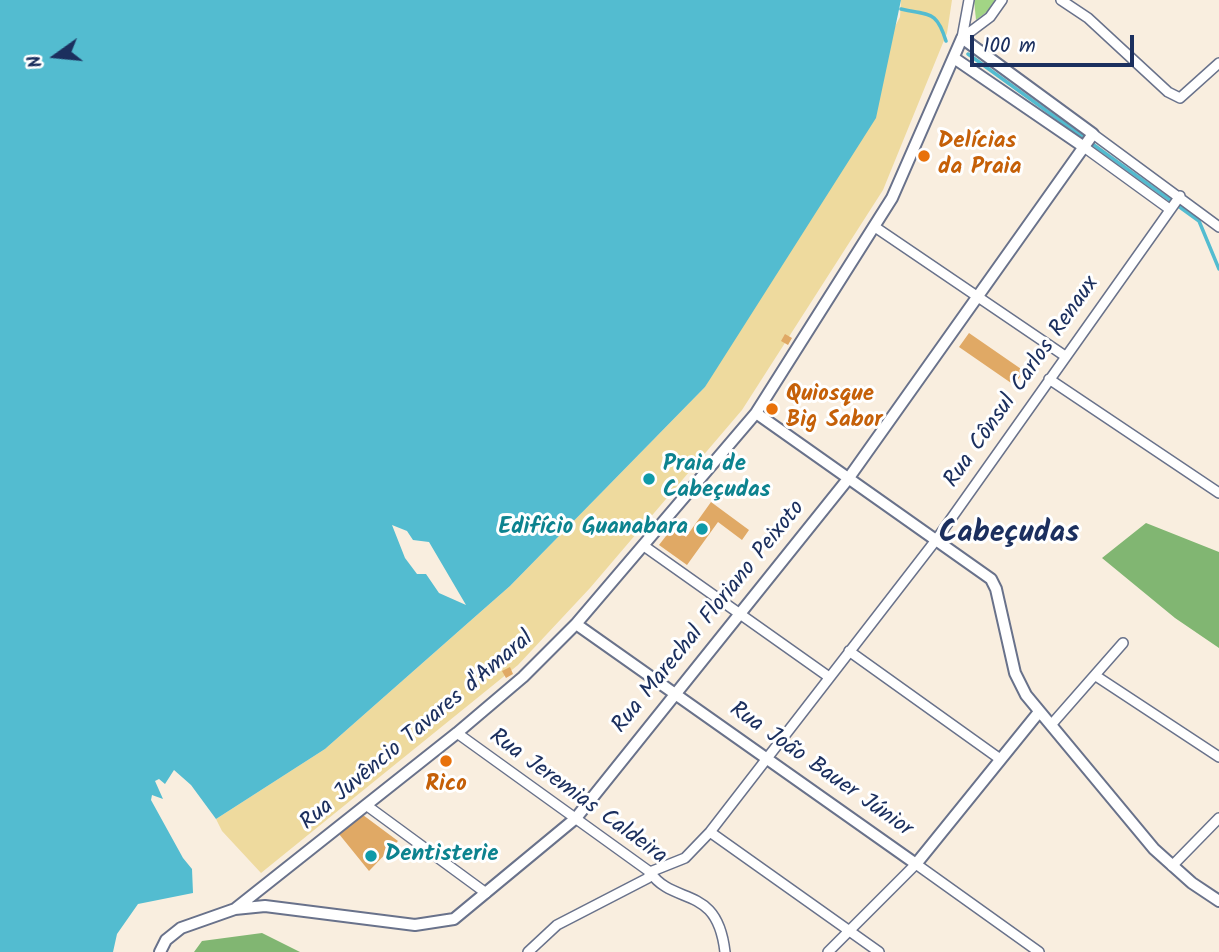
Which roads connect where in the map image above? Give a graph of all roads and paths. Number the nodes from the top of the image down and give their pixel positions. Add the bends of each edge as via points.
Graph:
1 (969, 0) edge
2 (1002, 0) edge
3 (1061, 0) edge
4 (962, 38) junction
5 (954, 58) junction
6 (1219, 63) edge
7 (1088, 140) junction
8 (1180, 196) junction
9 (1168, 208) junction
10 (1219, 226) edge
11 (875, 227) junction
12 (977, 296) junction
13 (1065, 356) junction
14 (1049, 379) junction
15 (756, 413) junction
16 (848, 479) junction
17 (1219, 493) edge
18 (936, 540) junction
19 (644, 546) junction
20 (739, 615) junction
21 (576, 624) junction
22 (1123, 643) dead end
23 (849, 651) junction
24 (1096, 676) junction
25 (829, 677) junction
26 (675, 696) junction
27 (1039, 712) junction
28 (1051, 725) junction
29 (457, 733) junction
30 (1219, 757) edge
31 (766, 759) junction
32 (1000, 759) junction
33 (366, 805) junction
34 (576, 818) junction
35 (1219, 818) edge
36 (710, 832) junction
37 (916, 864) junction
38 (1172, 866) junction
39 (650, 872) junction
40 (257, 891) junction
41 (486, 893) junction
42 (1219, 901) edge
43 (265, 906) junction
44 (235, 909) junction
45 (851, 931) junction
46 (160, 952) edge
47 (528, 952) edge
48 (725, 952) edge
49 (828, 952) edge
50 (879, 952) edge
51 (1039, 952) edge

1 - 4 street, Rua Juvêncio Tavares d'Amaral
2 - 4 street
3 - 6 street via 1180,98
4 - 5 street, Rua Juvêncio Tavares d'Amaral
4 - 7 street
5 - 7 street
5 - 11 street, Rua Juvêncio Tavares d'Amaral via 900,184
7 - 8 street
7 - 9 street
7 - 12 street, Rua Marechal Floriano Peixoto
8 - 9 street, Rua Cônsul Carlos Renaux
8 - 10 street
9 - 13 street, Rua Cônsul Carlos Renaux
11 - 12 street
11 - 15 street, Rua Juvêncio Tavares d'Amaral
12 - 13 street
12 - 16 street, Rua Marechal Floriano Peixoto
13 - 14 street, Rua Cônsul Carlos Renaux
14 - 17 street
14 - 18 street, Rua Cônsul Carlos Renaux
15 - 16 street
15 - 19 street, Rua Juvêncio Tavares d'Amaral
16 - 18 street
16 - 20 street, Rua Marechal Floriano Peixoto
18 - 23 street, Rua Cônsul Carlos Renaux
18 - 27 street via 991,579 1015,673
19 - 20 street
19 - 21 street, Rua Juvêncio Tavares d'Amaral
20 - 25 street
20 - 26 street, Rua Marechal Floriano Peixoto
21 - 26 street, Rua João Bauer Júnior
21 - 29 street, Rua Juvêncio Tavares d'Amaral
22 - 24 street
23 - 25 street, Rua Cônsul Carlos Renaux
23 - 32 street
24 - 28 street
24 - 30 street
25 - 31 street, Rua Cônsul Carlos Renaux
26 - 31 street, Rua João Bauer Júnior
26 - 34 street, Rua Marechal Floriano Peixoto
27 - 28 street
27 - 32 street
28 - 38 street via 1119,810
29 - 33 street, Rua Juvêncio Tavares d'Amaral
29 - 34 street, Rua Jeremias Caldeira
31 - 36 street, Rua Cônsul Carlos Renaux
31 - 37 street, Rua João Bauer Júnior
32 - 37 street
33 - 40 street, Rua Juvêncio Tavares d'Amaral
33 - 41 street
34 - 39 street, Rua Jeremias Caldeira
34 - 41 street, Rua Marechal Floriano Peixoto
35 - 38 street
36 - 39 street, Rua Cônsul Carlos Renaux via 685,858
36 - 45 street
37 - 45 street
37 - 51 street, Rua João Bauer Júnior
38 - 42 street
39 - 47 street, Rua Cônsul Carlos Renaux via 649,878 557,925
39 - 48 street, Rua Jeremias Caldeira via 657,882 708,908 716,918
40 - 43 street
40 - 44 street, Rua Juvêncio Tavares d'Amaral
41 - 43 street, Rua Marechal Floriano Peixoto via 454,919 426,925
43 - 44 street, Rua Marechal Floriano Peixoto
44 - 46 street via 181,928
45 - 49 street
45 - 50 street

